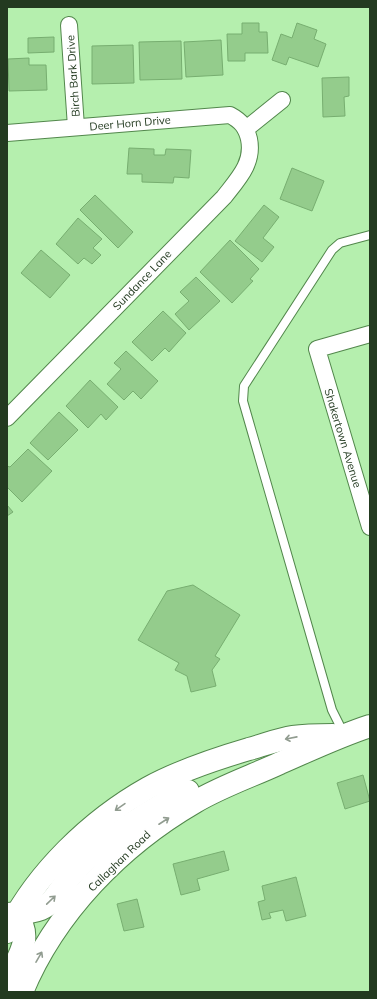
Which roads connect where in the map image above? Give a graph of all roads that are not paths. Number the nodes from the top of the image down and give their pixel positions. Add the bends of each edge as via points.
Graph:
1 (69, 25) dead end
2 (282, 100) dead end
3 (76, 128) junction
4 (246, 129) junction
5 (7, 133) edge
6 (370, 235) edge
7 (370, 334) edge
8 (7, 418) edge
9 (370, 527) edge
10 (370, 726) edge
11 (344, 734) junction
12 (299, 755) junction
13 (10, 919) edge
14 (7, 982) edge
15 (22, 992) edge

1 - 3 street, Birch Bark Drive
2 - 4 street
3 - 4 street, Deer Horn Drive via 230,115 240,120
3 - 5 street, Deer Horn Drive
4 - 8 street, Sundance Lane via 250,156 246,168 228,191
6 - 11 lane via 340,243 332,250 244,386 243,393 243,401 332,710
7 - 9 street, Shakertown Avenue via 317,349
10 - 11 main road, Callaghan Road
11 - 12 main road, Callaghan Road
11 -> 13 main road, Callaghan Road via 293,737 178,773 147,788 117,808 61,856
13 -> 12 main road via 42,908 97,851 130,824 155,808 244,766
15 -> 12 main road, Callaghan Road via 36,960 60,923 92,885 133,846 153,829 195,802
13 - 14 main road via 21,920 25,938

